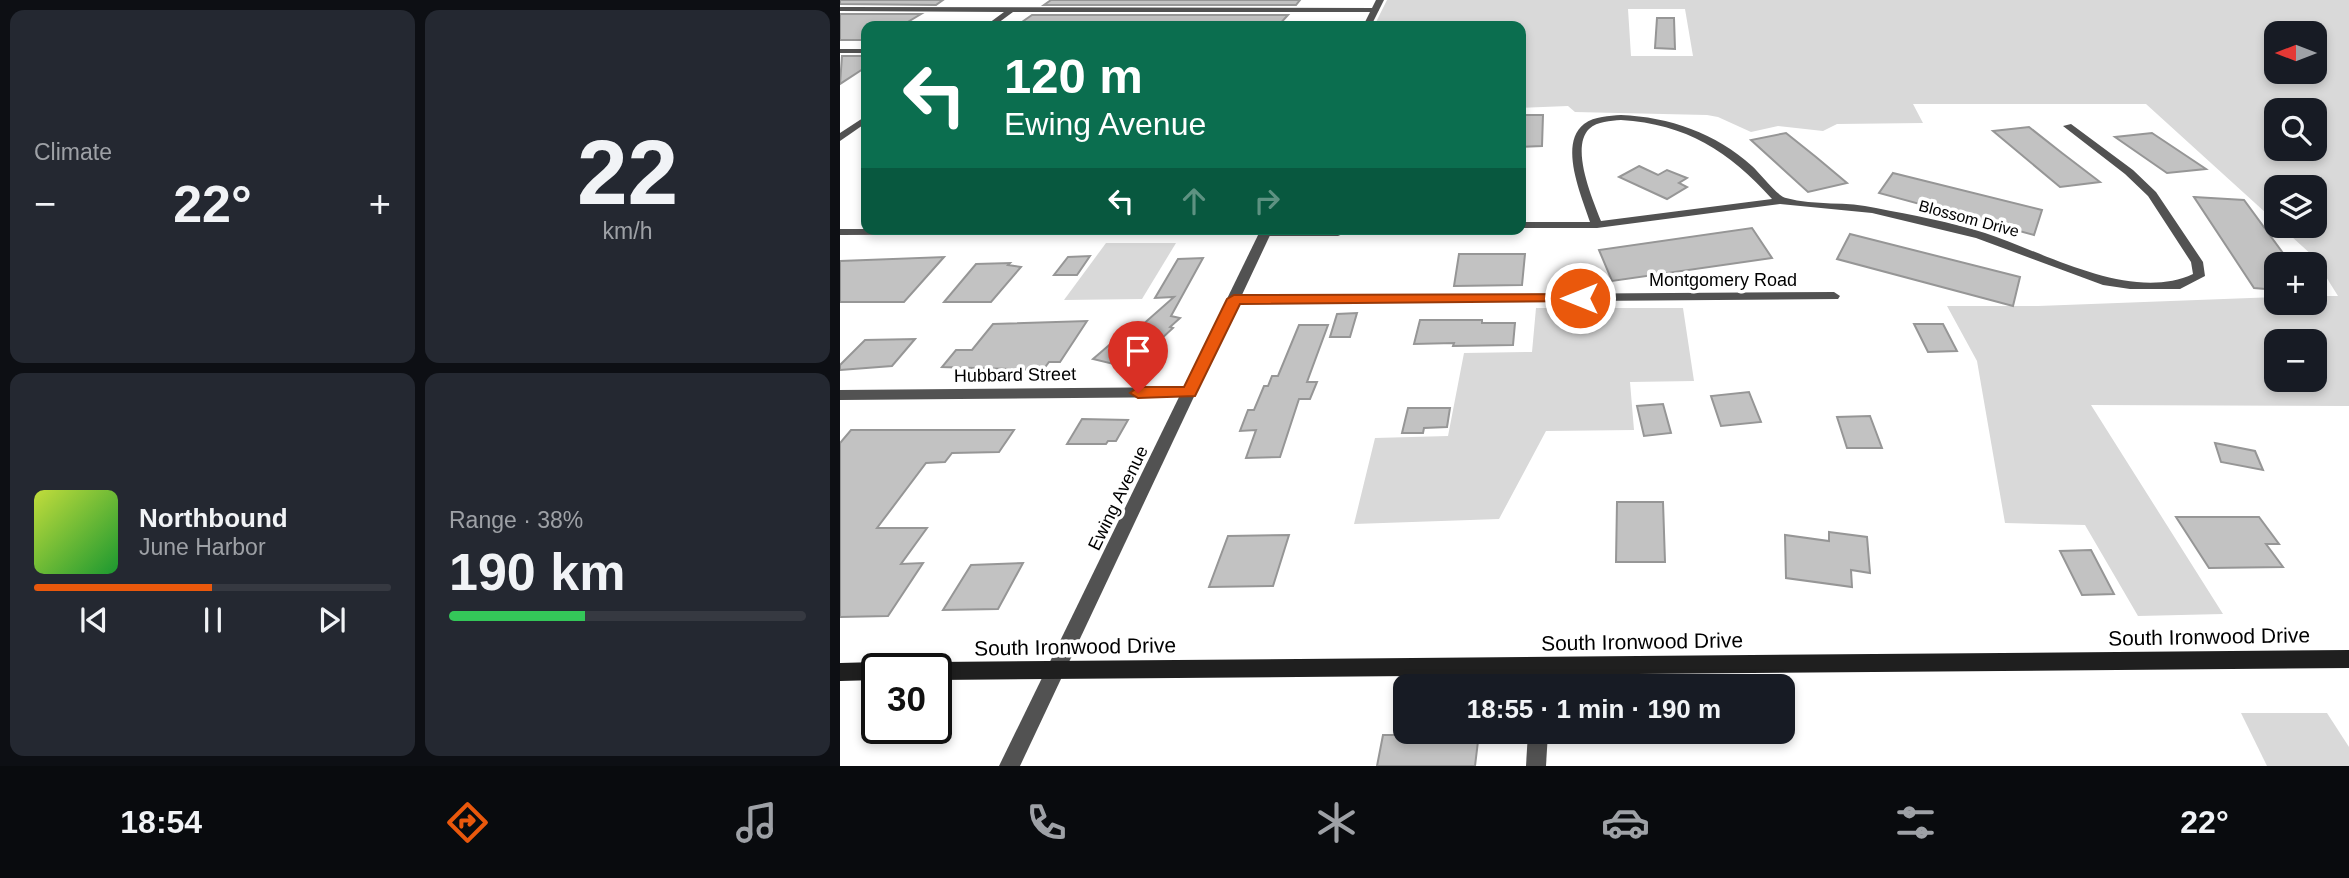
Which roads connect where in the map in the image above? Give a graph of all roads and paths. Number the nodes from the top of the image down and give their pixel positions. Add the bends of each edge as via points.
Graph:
1 (1025, 0) edge
2 (1380, 0) edge
3 (840, 9) edge
4 (1012, 9) junction
5 (1375, 10) junction
6 (996, 21) edge
7 (1370, 21) edge
8 (840, 51) edge
9 (861, 51) edge
10 (861, 123) edge
11 (861, 124) edge
12 (840, 125) edge
13 (2068, 126) dead end
14 (840, 138) edge
15 (1780, 201) junction
16 (1526, 225) edge
17 (1597, 225) junction
18 (840, 232) edge
19 (861, 232) edge
20 (1264, 235) edge
21 (1834, 296) dead end
22 (1234, 299) junction
23 (1189, 392) junction
24 (840, 395) edge
25 (2349, 659) edge
26 (1541, 666) junction
27 (1057, 670) junction
28 (861, 671) edge
29 (952, 671) edge
30 (840, 672) edge
31 (1541, 674) edge
32 (1537, 744) edge
33 (1009, 766) edge
34 (1536, 766) edge

1 - 4 street
2 - 5 street
3 - 4 street
4 - 5 street
4 - 6 street
5 - 7 street
8 - 9 street
10 - 12 street
11 - 14 street
13 - 15 street, Blossom Drive via 2151,194 2197,261 2199,275 2180,285 2103,281 1980,235 1872,210
15 - 17 street, Blossom Drive
15 - 17 street via 1742,161 1702,137 1648,120 1614,117 1593,122 1582,130 1578,142 1578,168
16 - 17 street, Blossom Drive
18 - 19 street
20 - 22 street, Ewing Avenue
21 - 22 street, Montgomery Road
22 - 23 street, Ewing Avenue
23 - 24 street, Hubbard Street
23 - 27 street, Ewing Avenue
25 - 26 main road, South Ironwood Drive
26 - 27 main road, South Ironwood Drive
26 - 31 street
27 - 29 main road, South Ironwood Drive
27 - 33 street, Ewing Avenue
28 - 30 main road
32 - 34 street

